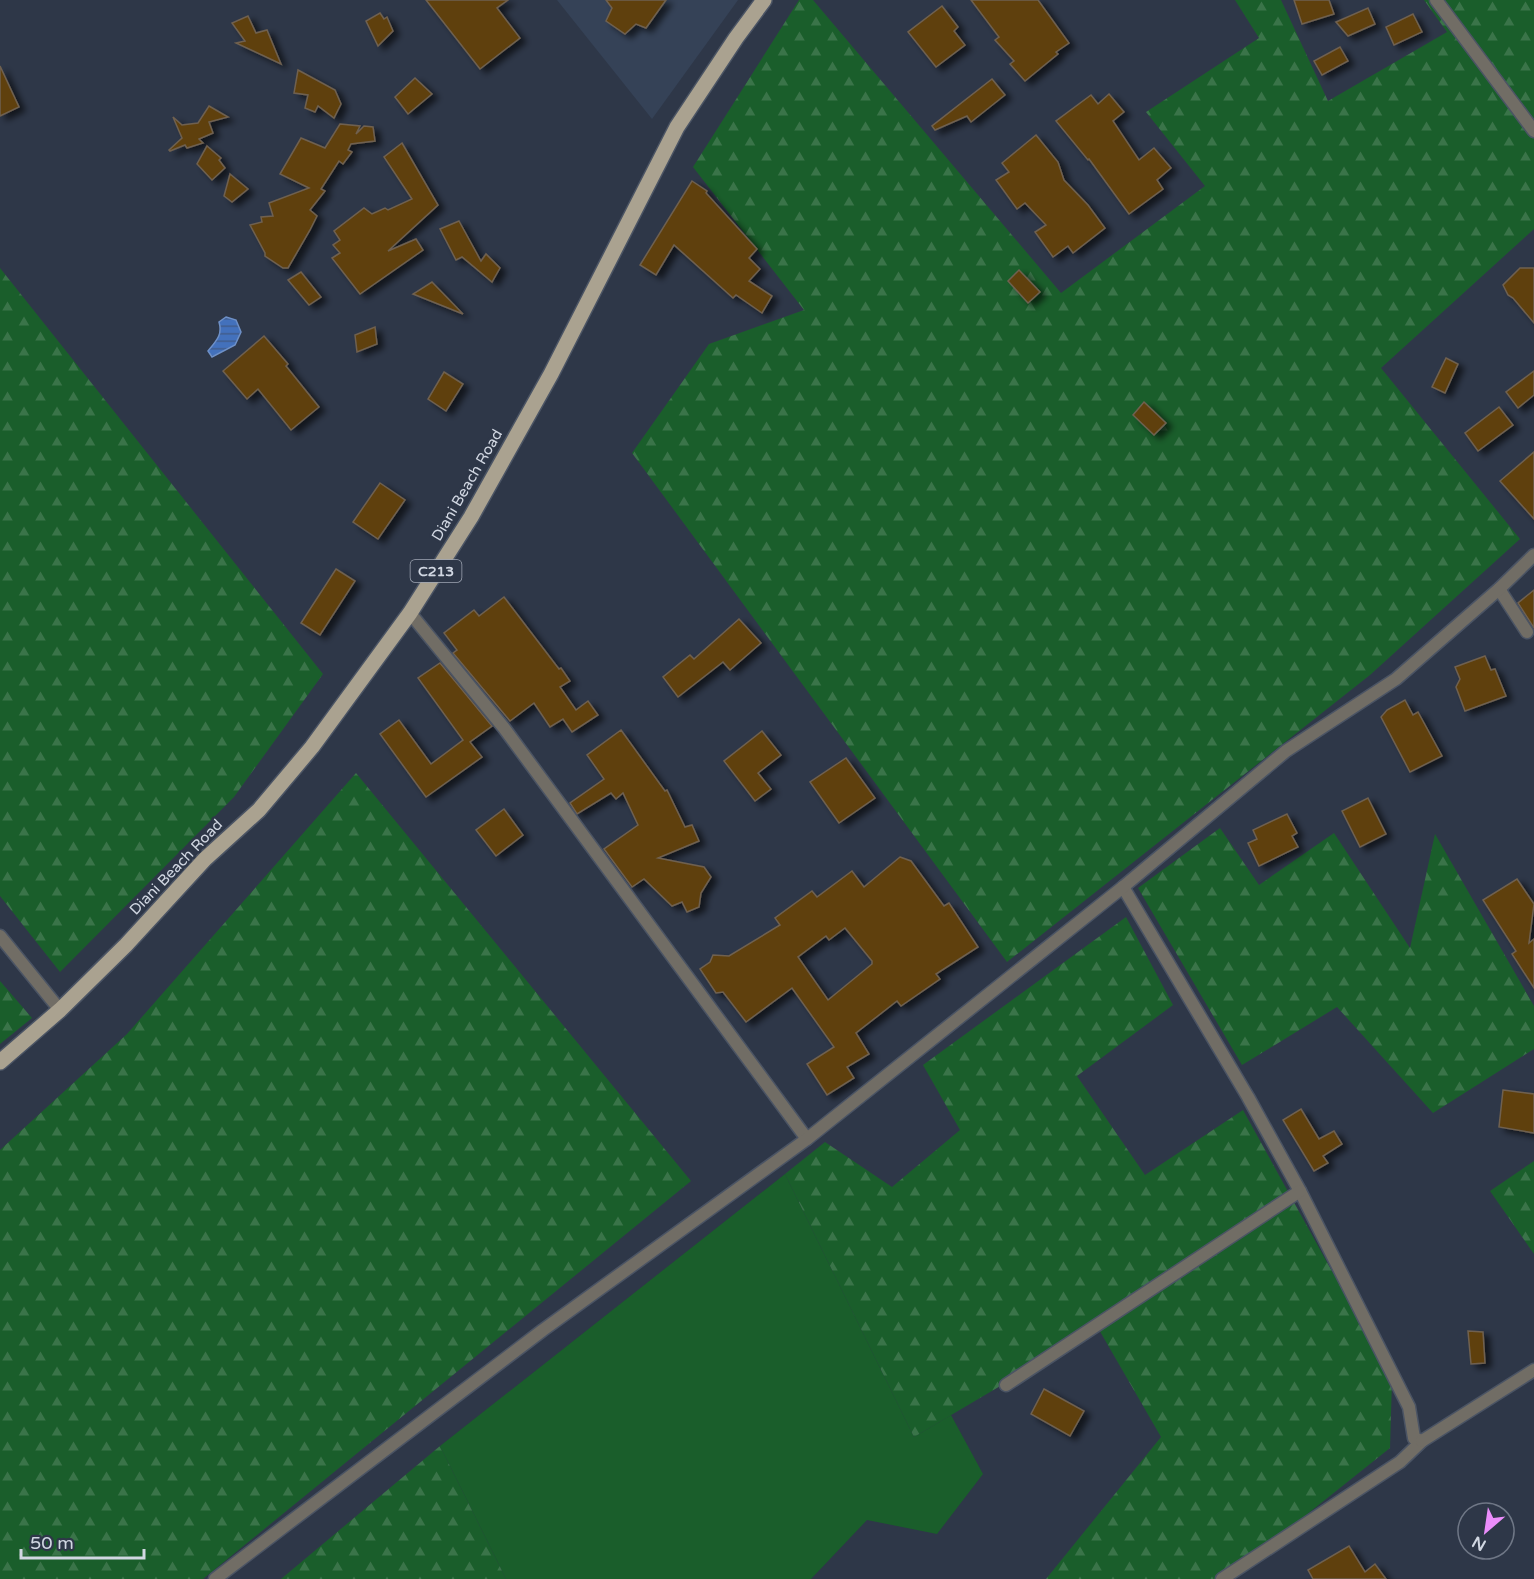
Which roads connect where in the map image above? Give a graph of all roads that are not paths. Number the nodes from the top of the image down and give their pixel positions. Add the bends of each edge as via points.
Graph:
1 (764, 0) edge
2 (1436, 0) edge
3 (1534, 131) edge
4 (1534, 555) edge
5 (1499, 589) junction
6 (410, 613) junction
7 (1527, 632) dead end
8 (1123, 887) junction
9 (0, 936) edge
10 (60, 1010) junction
11 (0, 1062) edge
12 (807, 1138) junction
13 (1300, 1191) junction
14 (1534, 1370) edge
15 (1006, 1385) dead end
16 (1422, 1441) junction
17 (215, 1579) edge
18 (1222, 1579) edge

1 - 6 main road, Diani Beach Road / C213 via 677,127 551,374 471,517
2 - 3 street
4 - 5 street
5 - 7 street
5 - 8 street via 1395,679 1287,751
6 - 10 main road, Diani Beach Road / C213 via 312,747 259,810 205,859
6 - 12 street via 504,728
8 - 12 street
8 - 13 street
9 - 10 street
10 - 11 main road, Diani Beach Road / C213
12 - 17 street via 543,1330
13 - 15 street
13 - 16 street via 1409,1407 1414,1438
14 - 16 street
16 - 18 street via 1400,1462

